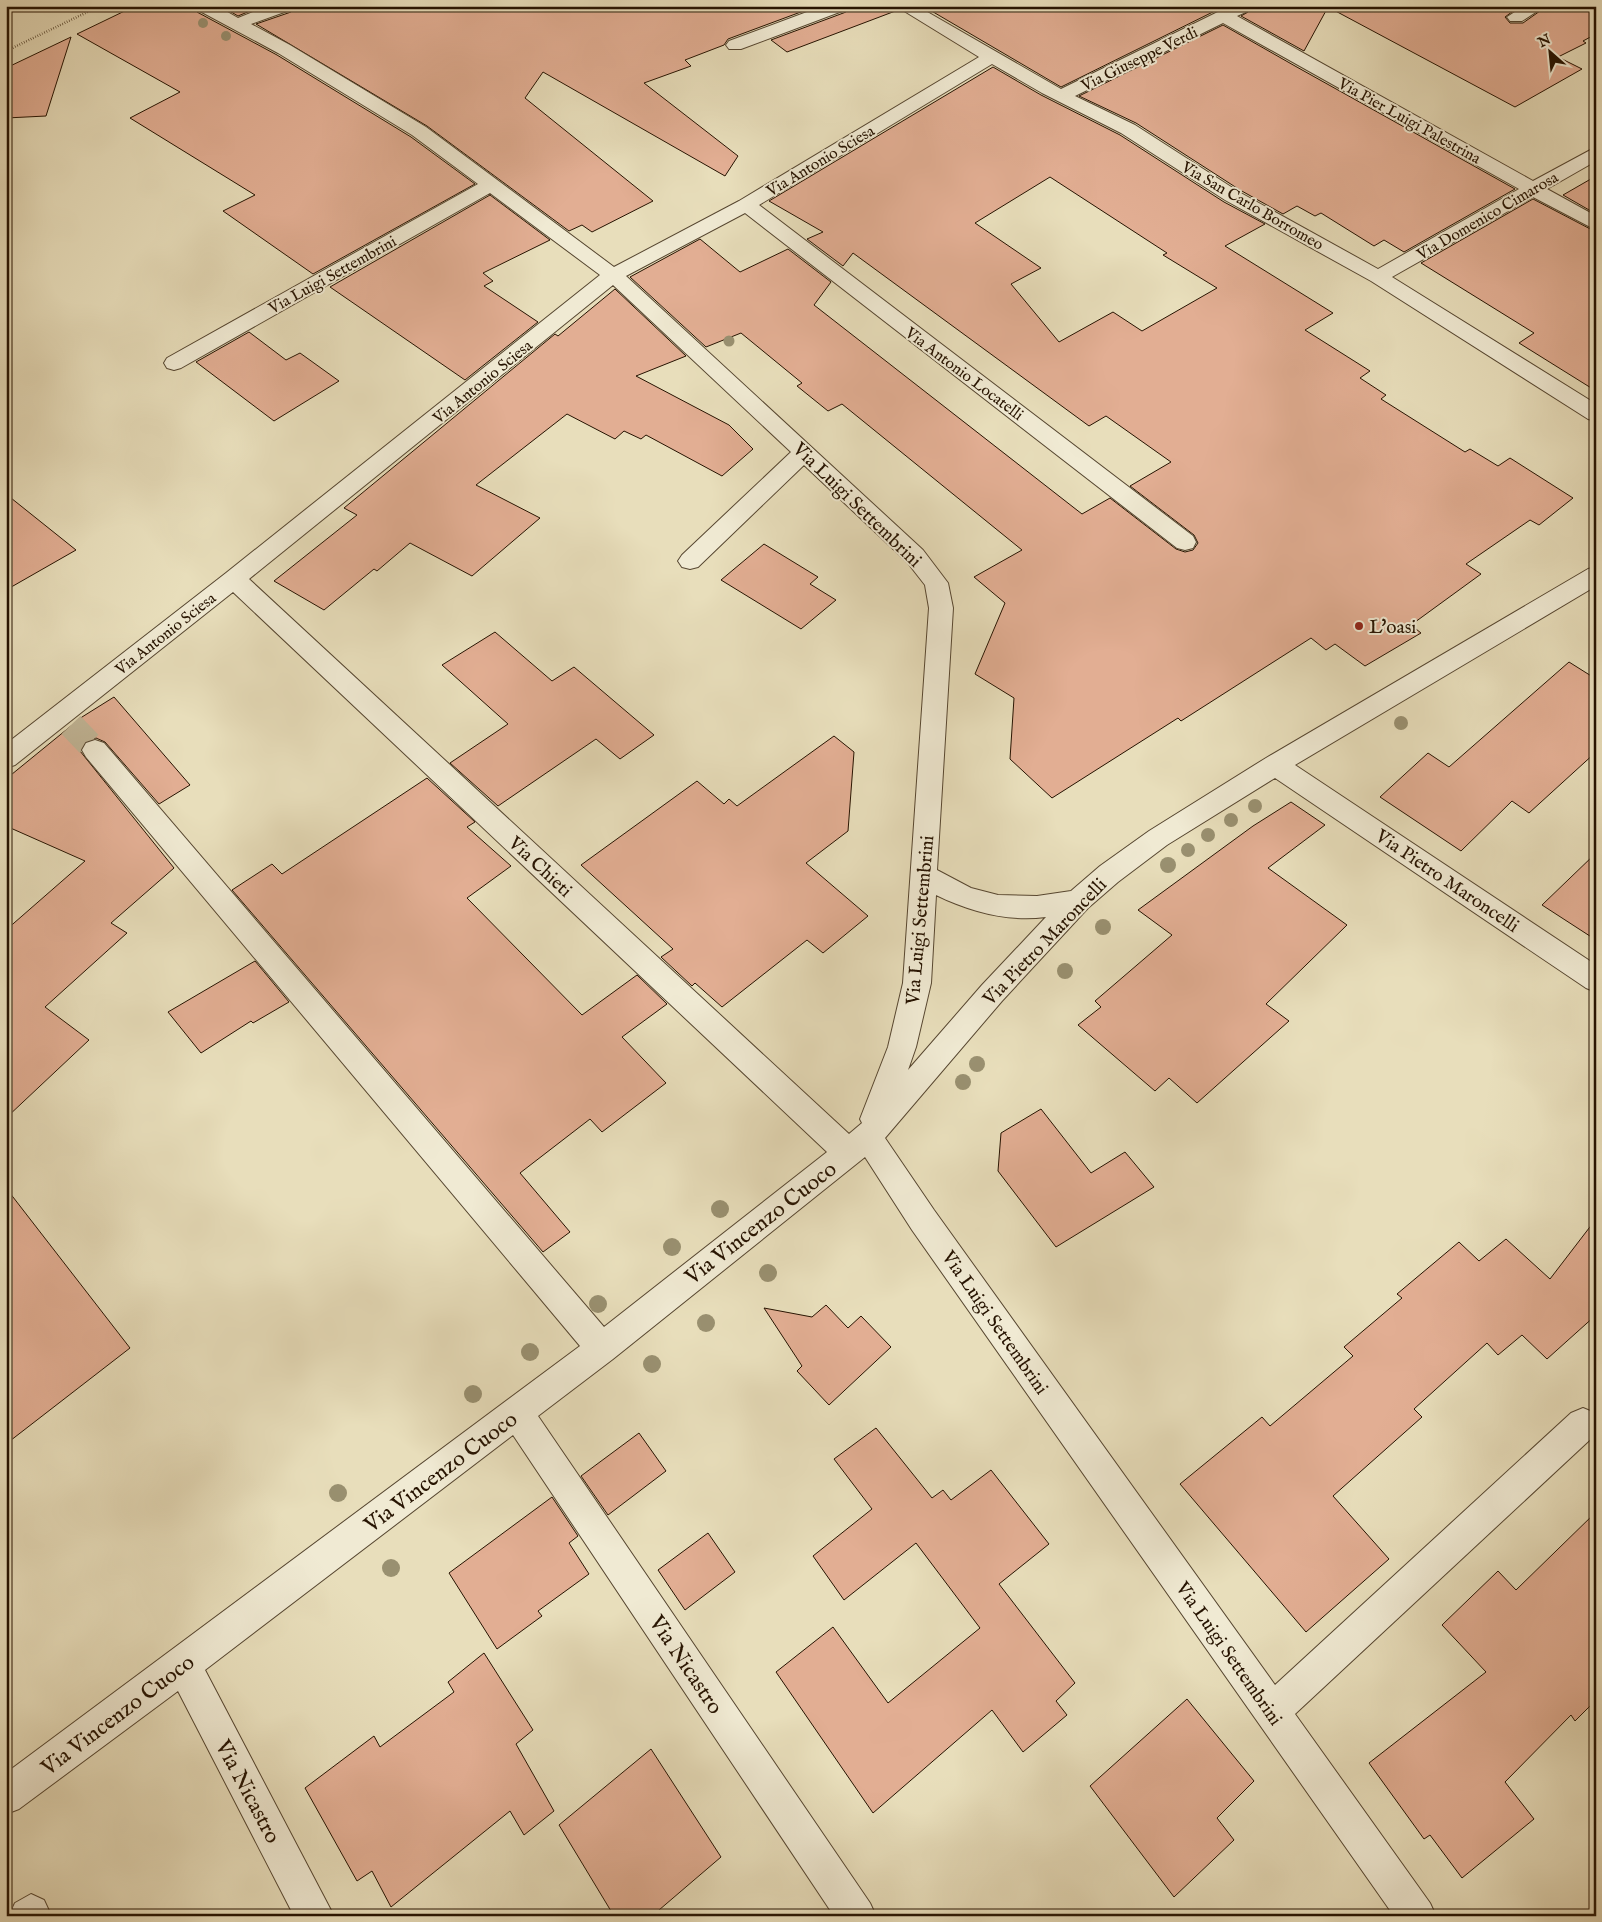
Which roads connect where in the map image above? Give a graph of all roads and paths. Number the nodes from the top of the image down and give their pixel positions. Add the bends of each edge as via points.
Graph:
1 (100, 6) edge
2 (204, 6) edge
3 (284, 6) edge
4 (839, 6) edge
5 (904, 6) edge
6 (1242, 6) edge
7 (1537, 6) edge
8 (1224, 16) junction
9 (1516, 17) dead end
10 (237, 24) junction
11 (735, 45) dead end
12 (6, 51) edge
13 (993, 56) junction
14 (1062, 96) junction
15 (1596, 152) edge
16 (490, 185) junction
17 (1532, 188) junction
18 (746, 205) junction
19 (1596, 224) edge
20 (613, 275) junction
21 (1378, 277) junction
22 (174, 363) dead end
23 (1596, 414) edge
24 (804, 452) junction
25 (1185, 542) dead end
26 (690, 561) dead end
27 (1596, 575) edge
28 (234, 579) junction
29 (95, 750) tunnel mouth
30 (6, 758) edge
31 (1276, 765) junction
32 (924, 875) junction
33 (1079, 900) junction
34 (1596, 980) edge
35 (858, 1144) junction
36 (602, 1348) junction
37 (517, 1413) junction
38 (1583, 1424) dead end
39 (183, 1665) junction
40 (1272, 1712) junction
41 (6, 1796) edge
42 (315, 1916) edge
43 (857, 1916) edge
44 (1417, 1916) edge

1 - 12 path
2 - 10 street, Via Luigi Settembrini
3 - 10 street
4 - 11 street
5 - 13 street, Via San Carlo Borromeo
6 - 8 street, Via Giuseppe Verdi
7 - 9 street
8 - 14 street, Via Giuseppe Verdi
8 - 17 street, Via Pier Luigi Palestrina
10 - 16 street, Via Luigi Settembrini via 419,130
13 - 14 street, Via San Carlo Borromeo
13 - 18 street, Via Antonio Sciesa
14 - 21 street, Via San Carlo Borromeo via 1128,129 1232,196
15 - 17 street, Via Domenico Cimarosa
16 - 20 street, Via Luigi Settembrini
16 - 22 street, Via Luigi Settembrini
17 - 19 street, Via Pier Luigi Palestrina
17 - 21 street, Via Domenico Cimarosa
18 - 20 street, Via Antonio Sciesa
18 - 25 street, Via Antonio Locatelli
20 - 24 street, Via Luigi Settembrini
20 - 28 street, Via Antonio Sciesa
21 - 23 street, Via San Carlo Borromeo
24 - 26 street
24 - 32 street, Via Luigi Settembrini via 915,556 936,583 940,596
27 - 31 street, Via Pietro Maroncelli
28 - 30 street, Via Antonio Sciesa via 65,720
28 - 35 street, Via Chieti
29 - 36 street
31 - 33 street, Via Pietro Maroncelli via 1146,846
31 - 34 street, Via Pietro Maroncelli
32 - 33 street via 965,897 1011,909 1048,907
32 - 35 street, Via Luigi Settembrini via 917,983 910,1020 902,1047
33 - 35 street, Via Pietro Maroncelli
35 - 36 street, Via Vincenzo Cuoco
35 - 40 street, Via Luigi Settembrini via 922,1220
36 - 37 street, Via Vincenzo Cuoco
37 - 39 street, Via Vincenzo Cuoco
37 - 43 street, Via Nicastro
38 - 40 street
39 - 41 street, Via Vincenzo Cuoco
39 - 42 street, Via Nicastro
40 - 44 street, Via Luigi Settembrini

